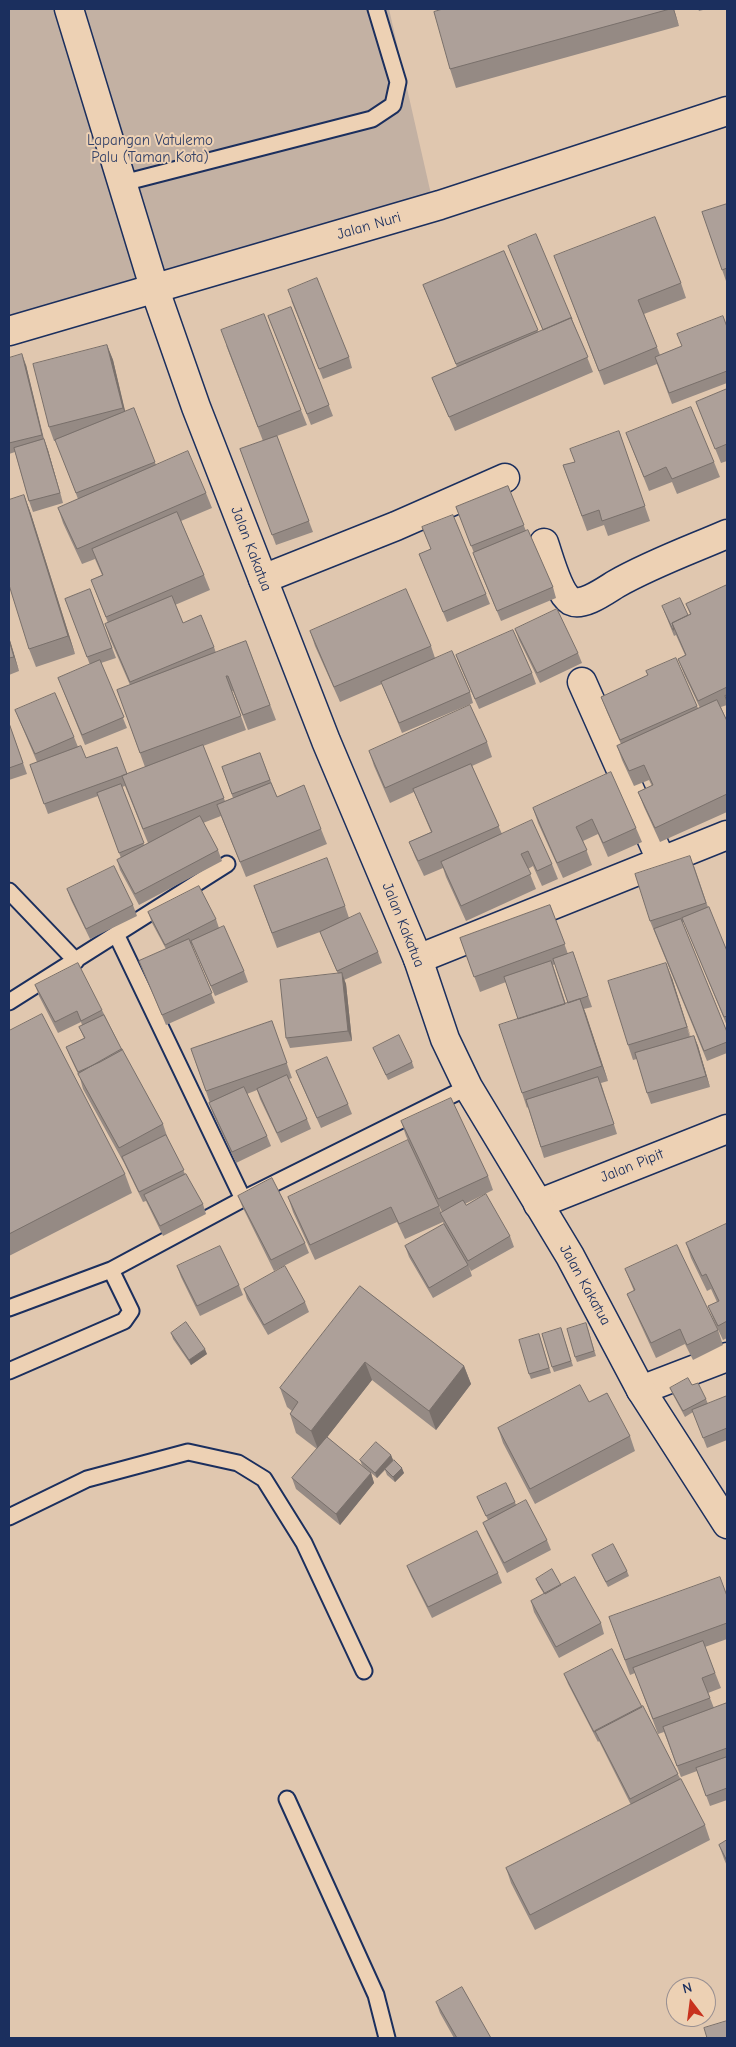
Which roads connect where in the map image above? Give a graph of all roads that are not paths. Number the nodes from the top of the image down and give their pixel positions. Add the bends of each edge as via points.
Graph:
1 (69, 9) edge
2 (376, 9) edge
3 (727, 111) edge
4 (123, 184) junction
5 (154, 288) junction
6 (9, 331) edge
7 (505, 478) dead end
8 (727, 534) edge
9 (544, 543) dead end
10 (263, 579) junction
11 (582, 682) dead end
12 (727, 835) edge
13 (661, 860) junction
14 (227, 864) dead end
15 (9, 891) edge
16 (116, 934) junction
17 (418, 959) junction
18 (76, 961) junction
19 (9, 1002) edge
20 (468, 1087) junction
21 (727, 1129) edge
22 (243, 1199) junction
23 (538, 1204) junction
24 (111, 1270) junction
25 (9, 1308) edge
26 (727, 1357) edge
27 (9, 1371) edge
28 (642, 1390) junction
29 (9, 1517) edge
30 (727, 1524) edge
31 (364, 1671) dead end
32 (287, 1799) dead end
33 (387, 2038) edge

1 - 4 street, Jalan Kakatua
2 - 4 lane via 398,82 393,105 372,119
3 - 5 street, Jalan Nuri via 440,205
4 - 5 street, Jalan Kakatua
5 - 6 street, Jalan Nuri
5 - 10 street, Jalan Kakatua
7 - 10 street
8 - 9 street via 641,570 577,603 571,601 560,587
10 - 17 street, Jalan Kakatua via 326,741
11 - 13 street
12 - 13 street
13 - 17 street
14 - 16 lane
15 - 18 lane
16 - 18 lane
16 - 22 lane
17 - 20 street, Jalan Kakatua via 445,1040
18 - 19 lane
20 - 22 lane
20 - 23 street, Jalan Kakatua
21 - 23 street, Jalan Pipit
22 - 24 lane
23 - 28 street, Jalan Kakatua via 570,1256
24 - 25 lane
24 - 27 lane via 131,1311 124,1321
26 - 28 street
28 - 30 street, Jalan Kakatua
29 - 31 lane via 87,1479 188,1452 238,1463 264,1479 304,1543
32 - 33 lane via 376,1995

